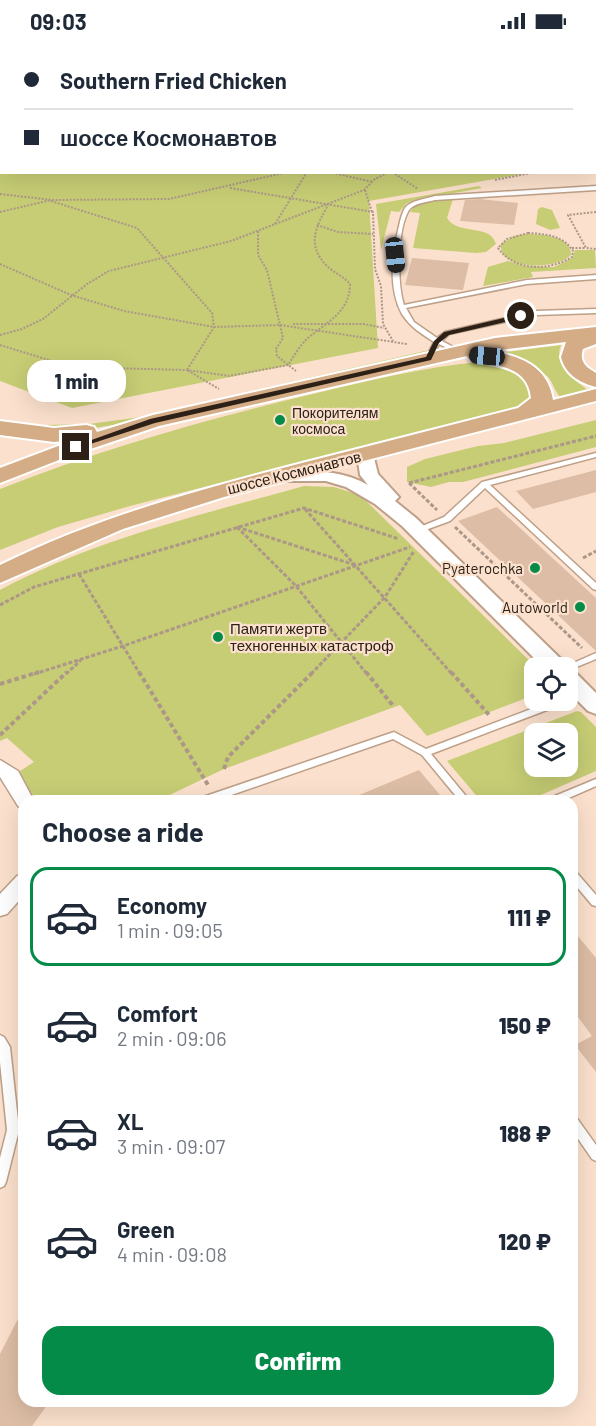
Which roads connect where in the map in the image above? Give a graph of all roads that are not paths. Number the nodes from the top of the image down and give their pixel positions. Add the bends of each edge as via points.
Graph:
1 (596, 188) edge
2 (596, 277) edge
3 (403, 307) junction
4 (596, 310) edge
5 (596, 335) edge
6 (444, 352) junction
7 (596, 381) edge
8 (596, 394) edge
9 (527, 411) junction
10 (153, 421) junction
11 (0, 428) edge
12 (366, 454) junction
13 (596, 455) edge
14 (0, 476) edge
15 (281, 476) junction
16 (485, 484) junction
17 (415, 532) junction
18 (0, 575) edge
19 (596, 587) edge
20 (594, 656) edge
21 (546, 657) edge
22 (578, 663) edge
23 (543, 711) edge
24 (425, 753) junction
25 (0, 767) edge
26 (596, 782) edge
27 (22, 795) edge
28 (221, 795) edge
29 (460, 795) edge
30 (567, 795) edge
31 (578, 882) edge
32 (18, 888) edge
33 (596, 902) edge
34 (0, 908) edge
35 (0, 1040) edge
36 (578, 1130) edge
37 (596, 1155) edge
38 (0, 1182) edge

1 - 3 lane via 461,195 413,204 405,212 395,255
2 - 3 lane via 527,282
3 - 6 lane via 412,323
4 - 6 lane via 536,313 447,333
5 - 6 main road via 533,338
5 - 7 main road via 574,345 570,352 570,362
6 - 9 main road via 505,358 534,376 542,400
6 - 10 main road
8 - 9 main road, шоссе Космонавтов
9 - 12 main road, шоссе Космонавтов
10 - 11 main road via 54,435
10 - 14 main road
12 - 15 main road, шоссе Космонавтов
12 - 17 street via 369,475
13 - 16 lane
15 - 17 street via 327,476 352,483 381,500
15 - 18 main road, шоссе Космонавтов via 115,524
16 - 17 lane via 447,519
16 - 19 lane
17 - 21 street
20 - 22 lane
23 - 24 lane
24 - 28 lane via 394,735
24 - 29 lane
25 - 27 street via 11,776
26 - 30 lane
31 - 33 lane
32 - 34 street
35 - 38 lane via 13,1130
36 - 37 lane

